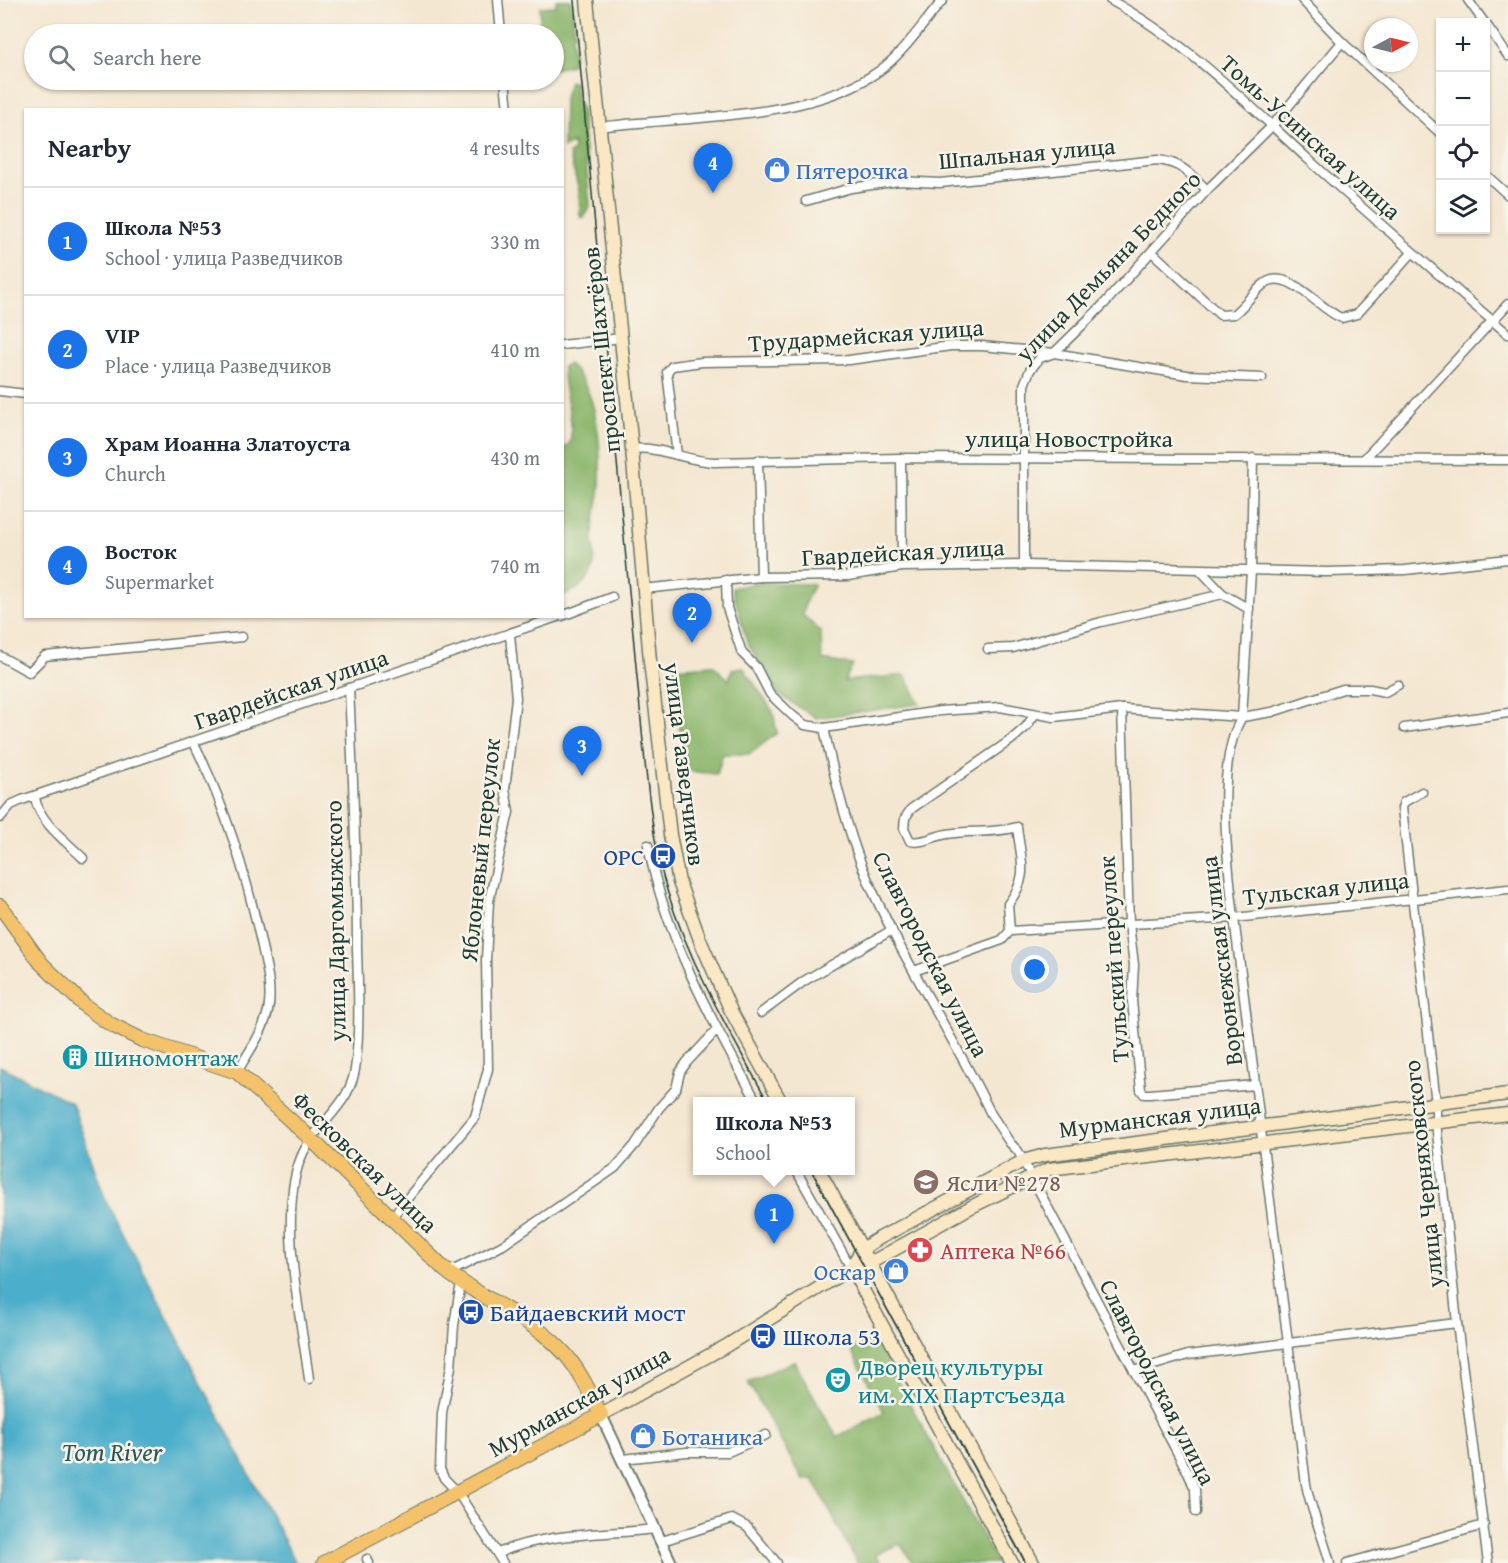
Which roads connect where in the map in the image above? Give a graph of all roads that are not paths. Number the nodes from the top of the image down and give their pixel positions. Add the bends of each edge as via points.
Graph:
1 (498, 0) edge
2 (587, 0) edge
3 (943, 0) edge
4 (1110, 0) edge
5 (1302, 0) edge
6 (1468, 0) edge
7 (1481, 18) edge
8 (500, 24) edge
9 (1490, 30) edge
10 (1342, 42) junction
11 (1508, 56) edge
12 (506, 90) edge
13 (508, 108) edge
14 (1272, 126) junction
15 (599, 127) junction
16 (1436, 129) edge
17 (1490, 179) edge
18 (1207, 190) junction
19 (1508, 195) edge
20 (806, 201) dead end
21 (1153, 253) junction
22 (1412, 253) junction
23 (1508, 304) edge
24 (1492, 320) junction
25 (1508, 334) edge
26 (621, 338) junction
27 (564, 345) edge
28 (1054, 353) junction
29 (1262, 378) dead end
30 (0, 391) edge
31 (24, 394) edge
32 (632, 448) junction
33 (677, 455) junction
34 (901, 458) junction
35 (1022, 458) junction
36 (1253, 458) junction
37 (1365, 458) junction
38 (758, 460) junction
39 (1508, 460) edge
40 (1508, 559) edge
41 (1024, 565) junction
42 (902, 567) junction
43 (1200, 570) junction
44 (1251, 571) junction
45 (761, 577) junction
46 (726, 580) junction
47 (643, 589) junction
48 (1222, 594) junction
49 (612, 597) dead end
50 (1249, 609) junction
51 (564, 615) edge
52 (556, 618) edge
53 (510, 635) junction
54 (242, 637) dead end
55 (988, 649) dead end
56 (0, 656) edge
57 (1398, 685) dead end
58 (349, 688) junction
59 (1122, 709) junction
60 (1508, 713) edge
61 (1035, 714) junction
62 (1242, 717) junction
63 (824, 728) junction
64 (1404, 729) dead end
65 (194, 742) junction
66 (1422, 792) dead end
67 (34, 798) junction
68 (0, 818) edge
69 (648, 845) dead end
70 (83, 858) dead end
71 (1508, 889) edge
72 (1413, 898) junction
73 (0, 906) edge
74 (1234, 918) junction
75 (1129, 924) junction
76 (892, 930) junction
77 (1010, 931) junction
78 (914, 971) junction
79 (761, 1013) dead end
80 (717, 1030) junction
81 (237, 1072) junction
82 (1255, 1085) junction
83 (1508, 1094) edge
84 (755, 1097) edge
85 (779, 1097) edge
86 (1436, 1103) junction
87 (1508, 1114) edge
88 (1436, 1122) junction
89 (1260, 1127) junction
90 (310, 1138) junction
91 (1263, 1144) junction
92 (1023, 1161) junction
93 (799, 1175) edge
94 (822, 1175) edge
95 (1030, 1176) junction
96 (391, 1218) junction
97 (862, 1249) junction
98 (870, 1263) junction
99 (851, 1268) junction
100 (445, 1270) junction
101 (461, 1283) junction
102 (1457, 1323) junction
103 (1288, 1343) junction
104 (1134, 1371) junction
105 (309, 1379) dead end
106 (601, 1415) junction
107 (766, 1435) dead end
108 (623, 1459) junction
109 (458, 1493) junction
110 (1196, 1512) dead end
111 (1484, 1525) junction
112 (656, 1529) junction
113 (662, 1541) junction
114 (498, 1553) junction
115 (324, 1563) edge
116 (503, 1563) edge
117 (672, 1563) edge
118 (777, 1563) edge
119 (1012, 1563) edge
120 (1033, 1563) edge
121 (1330, 1563) edge
122 (1347, 1563) edge
123 (1488, 1563) edge

1 - 8 street
2 - 15 main road, проспект Шахтёров
3 - 15 street via 884,67 848,87 787,107
4 - 14 street, Томь-Усинская улица via 1154,26
5 - 10 street
6 - 7 street
9 - 11 street
10 - 14 street, улица Демьяна Бедного
10 - 16 street
12 - 13 street
14 - 18 street, улица Демьяна Бедного
14 - 22 street, Томь-Усинская улица
15 - 26 main road, проспект Шахтёров
17 - 19 street
18 - 20 street, Шпальная улица via 1185,168 1157,160 940,183 899,181 851,188
18 - 21 street, улица Демьяна Бедного
21 - 22 street via 1220,315 1233,314 1273,279 1285,280 1342,318 1357,314
21 - 28 street, улица Демьяна Бедного
22 - 24 street, Томь-Усинская улица
23 - 24 street
24 - 25 street, Томь-Усинская улица
24 - 37 street
26 - 27 street
26 - 32 main road, проспект Шахтёров
28 - 29 street, Трудармейская улица via 1188,375
28 - 33 street, Трудармейская улица via 1002,346 951,346 849,360 672,366 667,372
28 - 35 street, улица Демьяна Бедного via 1040,358 1024,385
30 - 31 street
32 - 33 street, улица Новостройка via 649,447
32 - 47 main road, проспект Шахтёров
33 - 38 street, улица Новостройка via 698,461
34 - 35 street, улица Новостройка
34 - 38 street, улица Новостройка
34 - 42 street
35 - 36 street, улица Новостройка
35 - 41 street, улица Демьяна Бедного
36 - 37 street, улица Новостройка
36 - 44 street, Воронежская улица
37 - 39 street, улица Новостройка
38 - 45 street
40 - 44 street, Гвардейская улица via 1406,570
41 - 42 street, Гвардейская улица
41 - 43 street, Гвардейская улица
42 - 45 street, Гвардейская улица via 848,576
43 - 44 street, Гвардейская улица
43 - 48 street
44 - 50 street, Воронежская улица
45 - 46 street, Гвардейская улица
46 - 47 street, Гвардейская улица
46 - 63 street via 727,608 742,653 756,667 770,694 793,716 805,724
47 - 85 main road, улица Разведчиков via 664,799 680,882 717,980
48 - 50 street
48 - 55 street via 1101,622 1013,648
49 - 51 street, Гвардейская улица
50 - 62 street, Воронежская улица
52 - 53 street, Гвардейская улица
53 - 58 street, Гвардейская улица
53 - 96 street, Яблоневый переулок via 516,698 505,789 508,812 489,901 488,1069 475,1117
54 - 56 street via 45,656 29,672
57 - 62 street via 1384,692 1343,689 1309,702
58 - 65 street, Гвардейская улица
58 - 90 street, улица Даргомыжского via 357,876 356,1063 346,1099
59 - 61 street via 1069,716
59 - 62 street
59 - 75 street, Тульский переулок
60 - 64 street
61 - 63 street via 1000,707 956,709
61 - 77 street via 1026,728 911,809 905,818 904,828 910,841 916,843 946,834 1017,827 1022,880 1008,904
62 - 74 street, Воронежская улица via 1233,733 1227,794 1226,841
63 - 76 street, Славгородская улица via 855,847
65 - 67 street, Гвардейская улица
65 - 81 street via 235,839 257,925 269,994 268,1012 260,1032
66 - 72 street, улица Черняховского via 1404,802 1402,808
67 - 68 street via 11,805
67 - 70 street via 44,819
69 - 80 street, улица Разведчиков via 673,932
71 - 72 street, Тульская улица
72 - 74 street, Тульская улица
72 - 86 street, улица Черняховского
73 - 81 main road, Фесковская улица via 61,986 102,1018 142,1040
74 - 75 street, Тульская улица
74 - 82 street, Воронежская улица
75 - 77 street, Тульская улица
75 - 82 street, Тульский переулок via 1134,964 1132,1001 1144,1094
76 - 78 street, Славгородская улица
76 - 79 street via 804,981
77 - 78 street, Тульская улица via 1002,940
78 - 92 street, Славгородская улица via 992,1114
80 - 84 street, улица Разведчиков
80 - 100 street via 687,1062 676,1089 615,1168 503,1245 456,1269
81 - 90 main road, Фесковская улица
82 - 89 street, Воронежская улица
83 - 86 main road, Мурманская улица
86 - 88 street, улица Черняховского
86 - 89 main road, Мурманская улица
87 - 88 main road, Мурманская улица
88 - 91 main road, Мурманская улица
88 - 102 street, улица Черняховского
89 - 91 street, Воронежская улица
89 - 92 main road, Мурманская улица via 1089,1148
90 - 96 main road, Фесковская улица
90 - 105 street, улица Даргомыжского via 298,1163 292,1219 292,1264
91 - 95 main road, Мурманская улица via 1091,1162
91 - 103 street, Воронежская улица
92 - 95 street, Славгородская улица
92 - 97 main road, Мурманская улица
93 - 99 street
94 - 97 main road
95 - 98 main road, Мурманская улица
95 - 104 street, Славгородская улица
96 - 100 main road, Фесковская улица
97 - 98 main road
97 - 99 main road, Мурманская улица
98 - 99 main road, Мурманская улица
98 - 120 main road
99 - 106 main road, Мурманская улица via 726,1346
99 - 119 main road
100 - 101 main road, Фесковская улица
101 - 106 main road, Фесковская улица via 558,1347 581,1376
101 - 109 street via 442,1413 440,1458 444,1478
102 - 103 street
102 - 111 street, улица Черняховского
103 - 104 street via 1188,1355
103 - 121 street, Воронежская улица via 1306,1484
104 - 110 street, Славгородская улица via 1195,1490
106 - 108 street
106 - 109 main road, Мурманская улица
107 - 108 street via 728,1452
108 - 112 street
109 - 114 street
109 - 115 main road, Мурманская улица
111 - 122 street
111 - 123 street, улица Черняховского
112 - 113 street
112 - 114 street via 559,1537
113 - 117 street
113 - 118 street via 732,1519 747,1527
114 - 116 street

